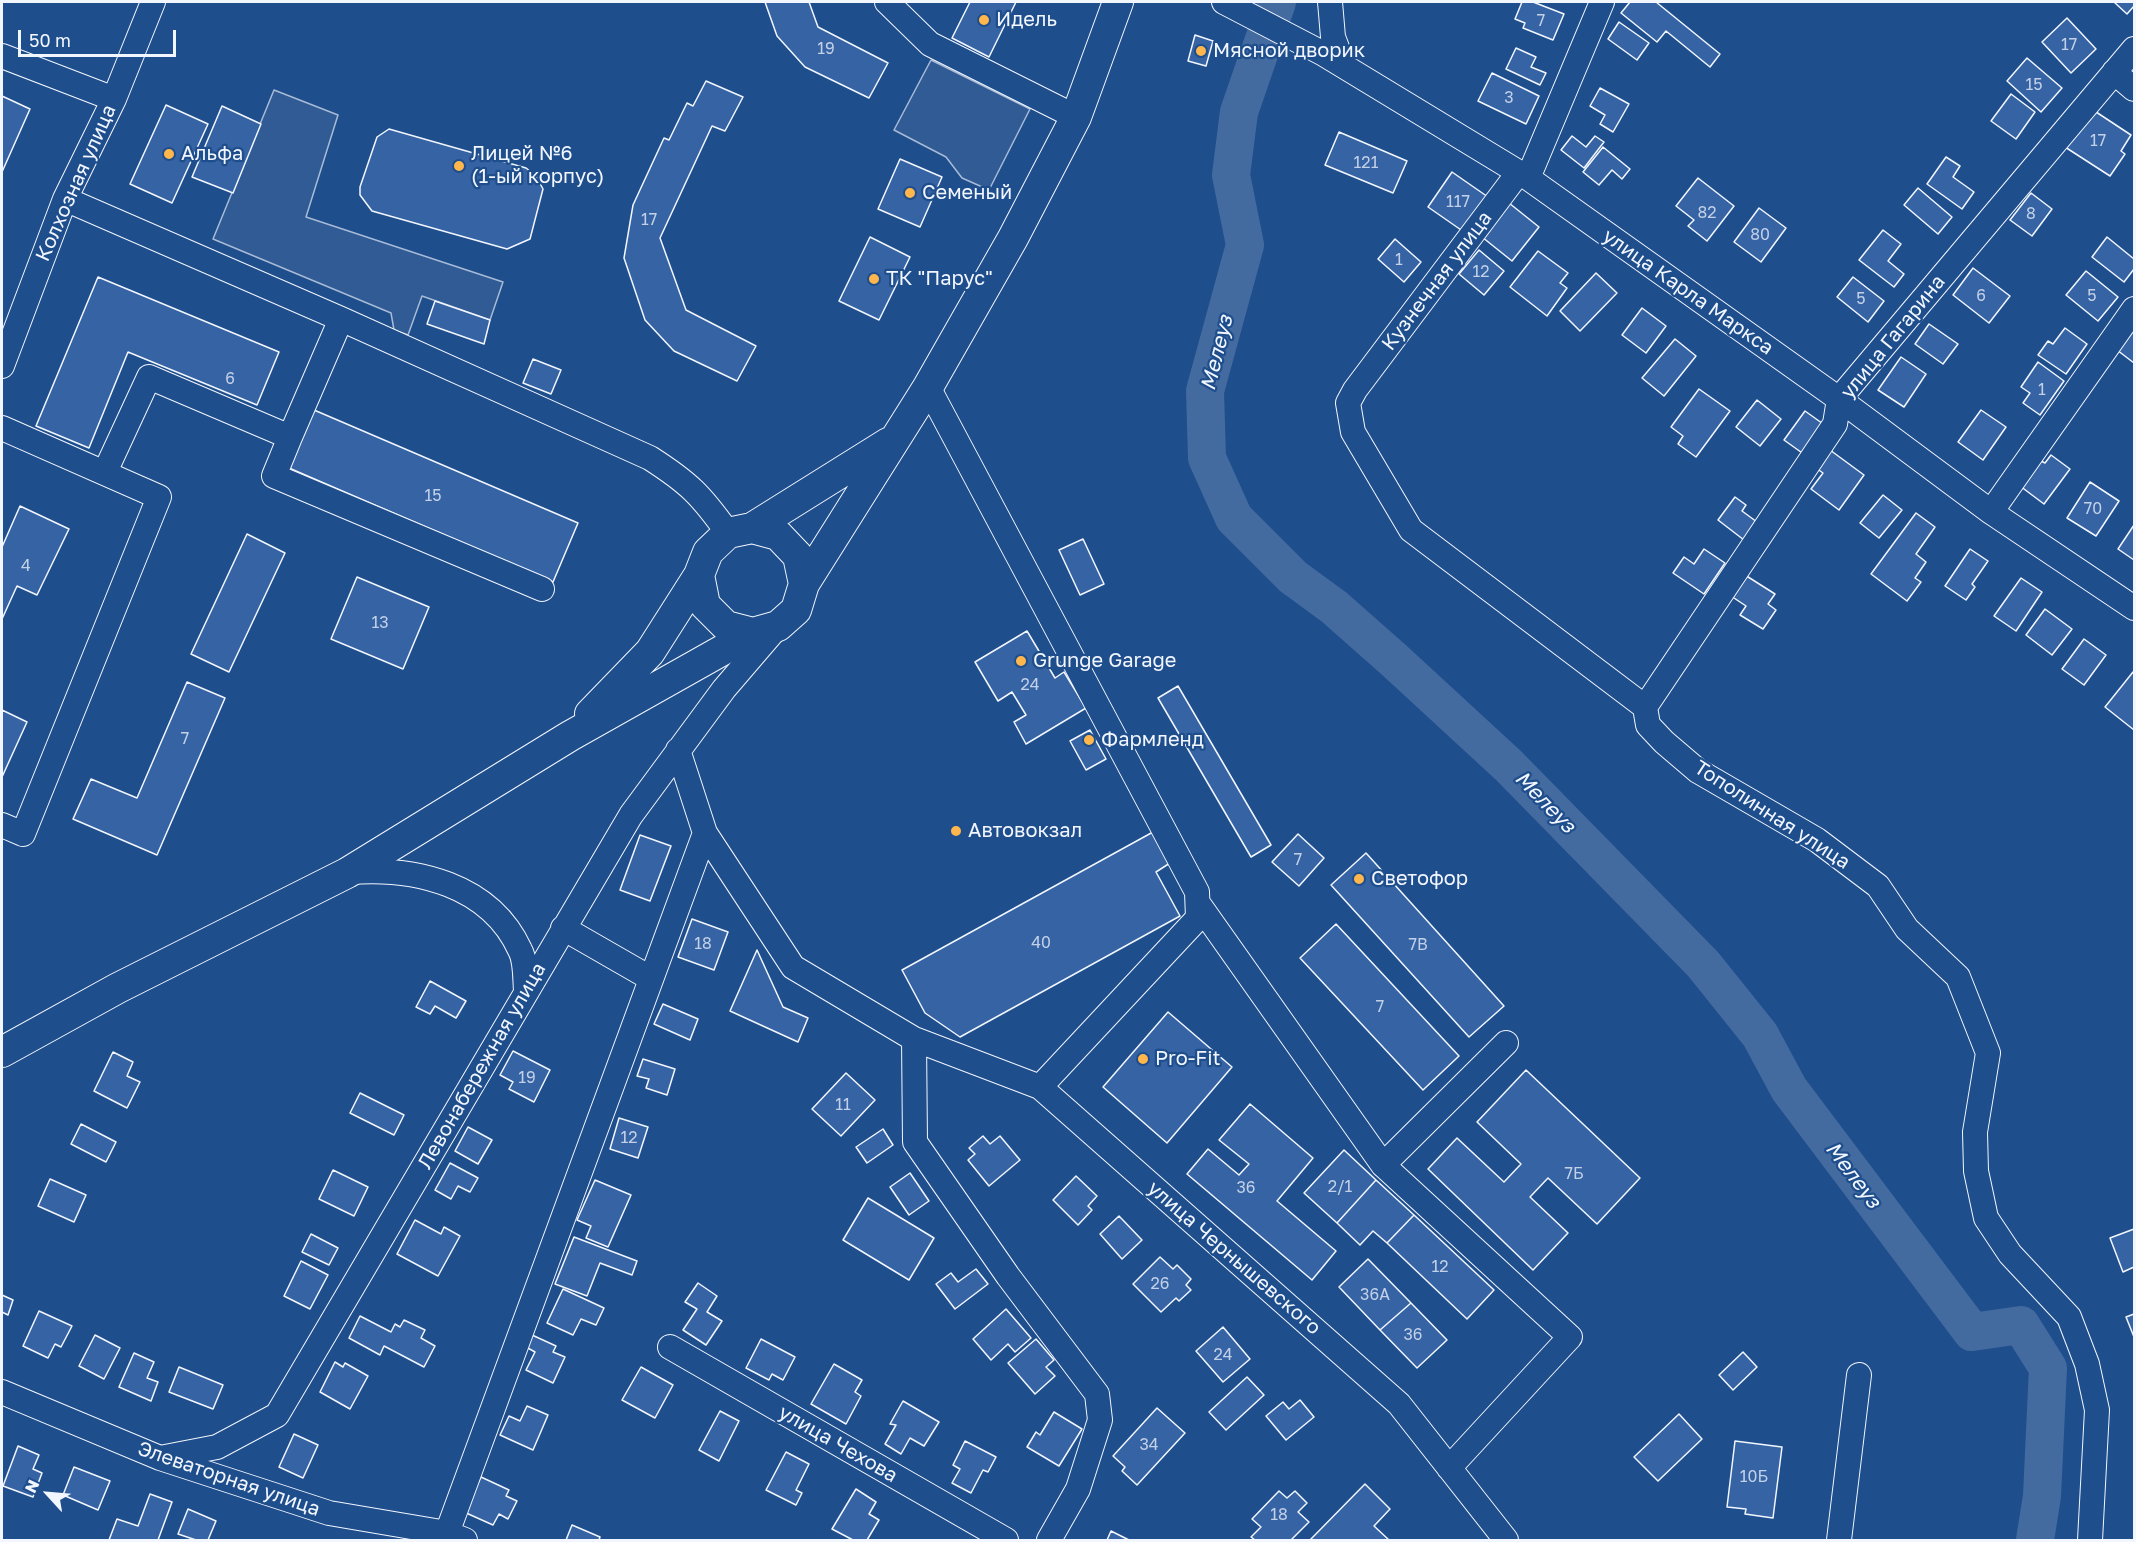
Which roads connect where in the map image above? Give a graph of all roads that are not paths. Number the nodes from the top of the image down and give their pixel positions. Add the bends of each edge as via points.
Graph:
1 (153, 2) edge
2 (886, 2) edge
3 (1118, 2) edge
4 (1224, 2) edge
5 (1330, 2) edge
6 (1602, 2) edge
7 (2134, 49) edge
8 (2, 56) edge
9 (1344, 66) junction
10 (2114, 72) junction
11 (2134, 89) edge
12 (114, 99) junction
13 (1076, 117) junction
14 (1523, 175) junction
15 (65, 199) junction
16 (2134, 309) edge
17 (341, 319) junction
18 (2, 366) edge
19 (928, 387) junction
20 (1839, 399) junction
21 (2, 428) edge
22 (290, 437) junction
23 (893, 440) junction
24 (105, 472) junction
25 (1991, 512) junction
26 (740, 531) junction
27 (699, 575) junction
28 (804, 584) junction
29 (542, 589) dead end
30 (2134, 608) edge
31 (766, 630) junction
32 (1644, 707) junction
33 (570, 736) junction
34 (678, 750) junction
35 (2, 825) edge
36 (705, 833) junction
37 (347, 873) junction
38 (1200, 906) junction
39 (563, 928) junction
40 (650, 978) junction
41 (526, 992) junction
42 (914, 1040) junction
43 (1506, 1043) dead end
44 (2, 1052) edge
45 (1040, 1087) junction
46 (1383, 1166) junction
47 (670, 1347) dead end
48 (1859, 1375) dead end
49 (2, 1392) edge
50 (160, 1458) junction
51 (1449, 1468) junction
52 (456, 1537) edge
53 (1006, 1540) edge
54 (1049, 1540) edge
55 (1506, 1540) edge
56 (1839, 1540) edge
57 (2090, 1540) edge

1 - 12 street, Колхозная улица
2 - 13 street via 930,44
3 - 13 main road
4 - 9 street, улица Карла Маркса
5 - 9 street via 1333,37
6 - 14 street, Кузнечная улица
7 - 10 street, улица Гагарина
8 - 12 street
9 - 14 street, улица Карла Маркса
10 - 11 street
10 - 20 street, улица Гагарина
12 - 15 street, Колхозная улица
13 - 19 main road via 1014,238
14 - 20 street, улица Карла Маркса
14 - 32 street, Кузнечная улица via 1355,390 1348,403 1353,432 1411,530
15 - 17 street
15 - 18 street, Колхозная улица
16 - 25 street
17 - 22 street
17 - 26 street via 650,458 683,479
19 - 23 main road
19 - 38 street via 1197,892
20 - 25 street, улица Карла Маркса
20 - 32 street, улица Гагарина via 1835,424
21 - 24 street
22 - 24 street via 149,376
22 - 29 street via 274,476
23 - 26 main road
23 - 28 main road
24 - 35 street via 159,497 23,834
25 - 30 street, улица Карла Маркса
26 - 27 main road via 708,552
26 - 28 main road via 778,535 798,556
27 - 31 main road via 705,605 726,626
27 - 33 main road via 650,652
28 - 31 main road via 796,610
31 - 33 main road
31 - 34 street, Левонабережная улица
32 - 57 street, Тополинная улица via 1648,724 1698,771 1817,840 1878,886 1906,929 1958,977 1988,1053 1975,1132 1976,1171 1986,1218 2010,1254 2069,1317 2087,1364 2097,1410
33 - 37 main road
34 - 36 street, улица Чернышевского
34 - 39 street, Левонабережная улица via 631,815
36 - 40 street
36 - 42 street, улица Чернышевского via 793,967
37 - 41 street via 414,873 449,884 480,901 507,928 522,952
37 - 44 main road via 118,988
38 - 45 street via 1198,918
38 - 46 street
39 - 40 street
39 - 41 street, Левонабережная улица
40 - 52 street
41 - 50 street, Левонабережная улица via 278,1414 216,1447
42 - 45 street, улица Чернышевского
42 - 54 street via 915,1142 1008,1276 1097,1394 1100,1419 1078,1489
43 - 46 street
45 - 51 street, улица Чернышевского via 1399,1404
46 - 51 street via 1570,1337
47 - 53 street, улица Чехова
48 - 56 street
49 - 50 street, Элеваторная улица
50 - 52 street, Элеваторная улица via 329,1513
51 - 55 street, улица Чернышевского

